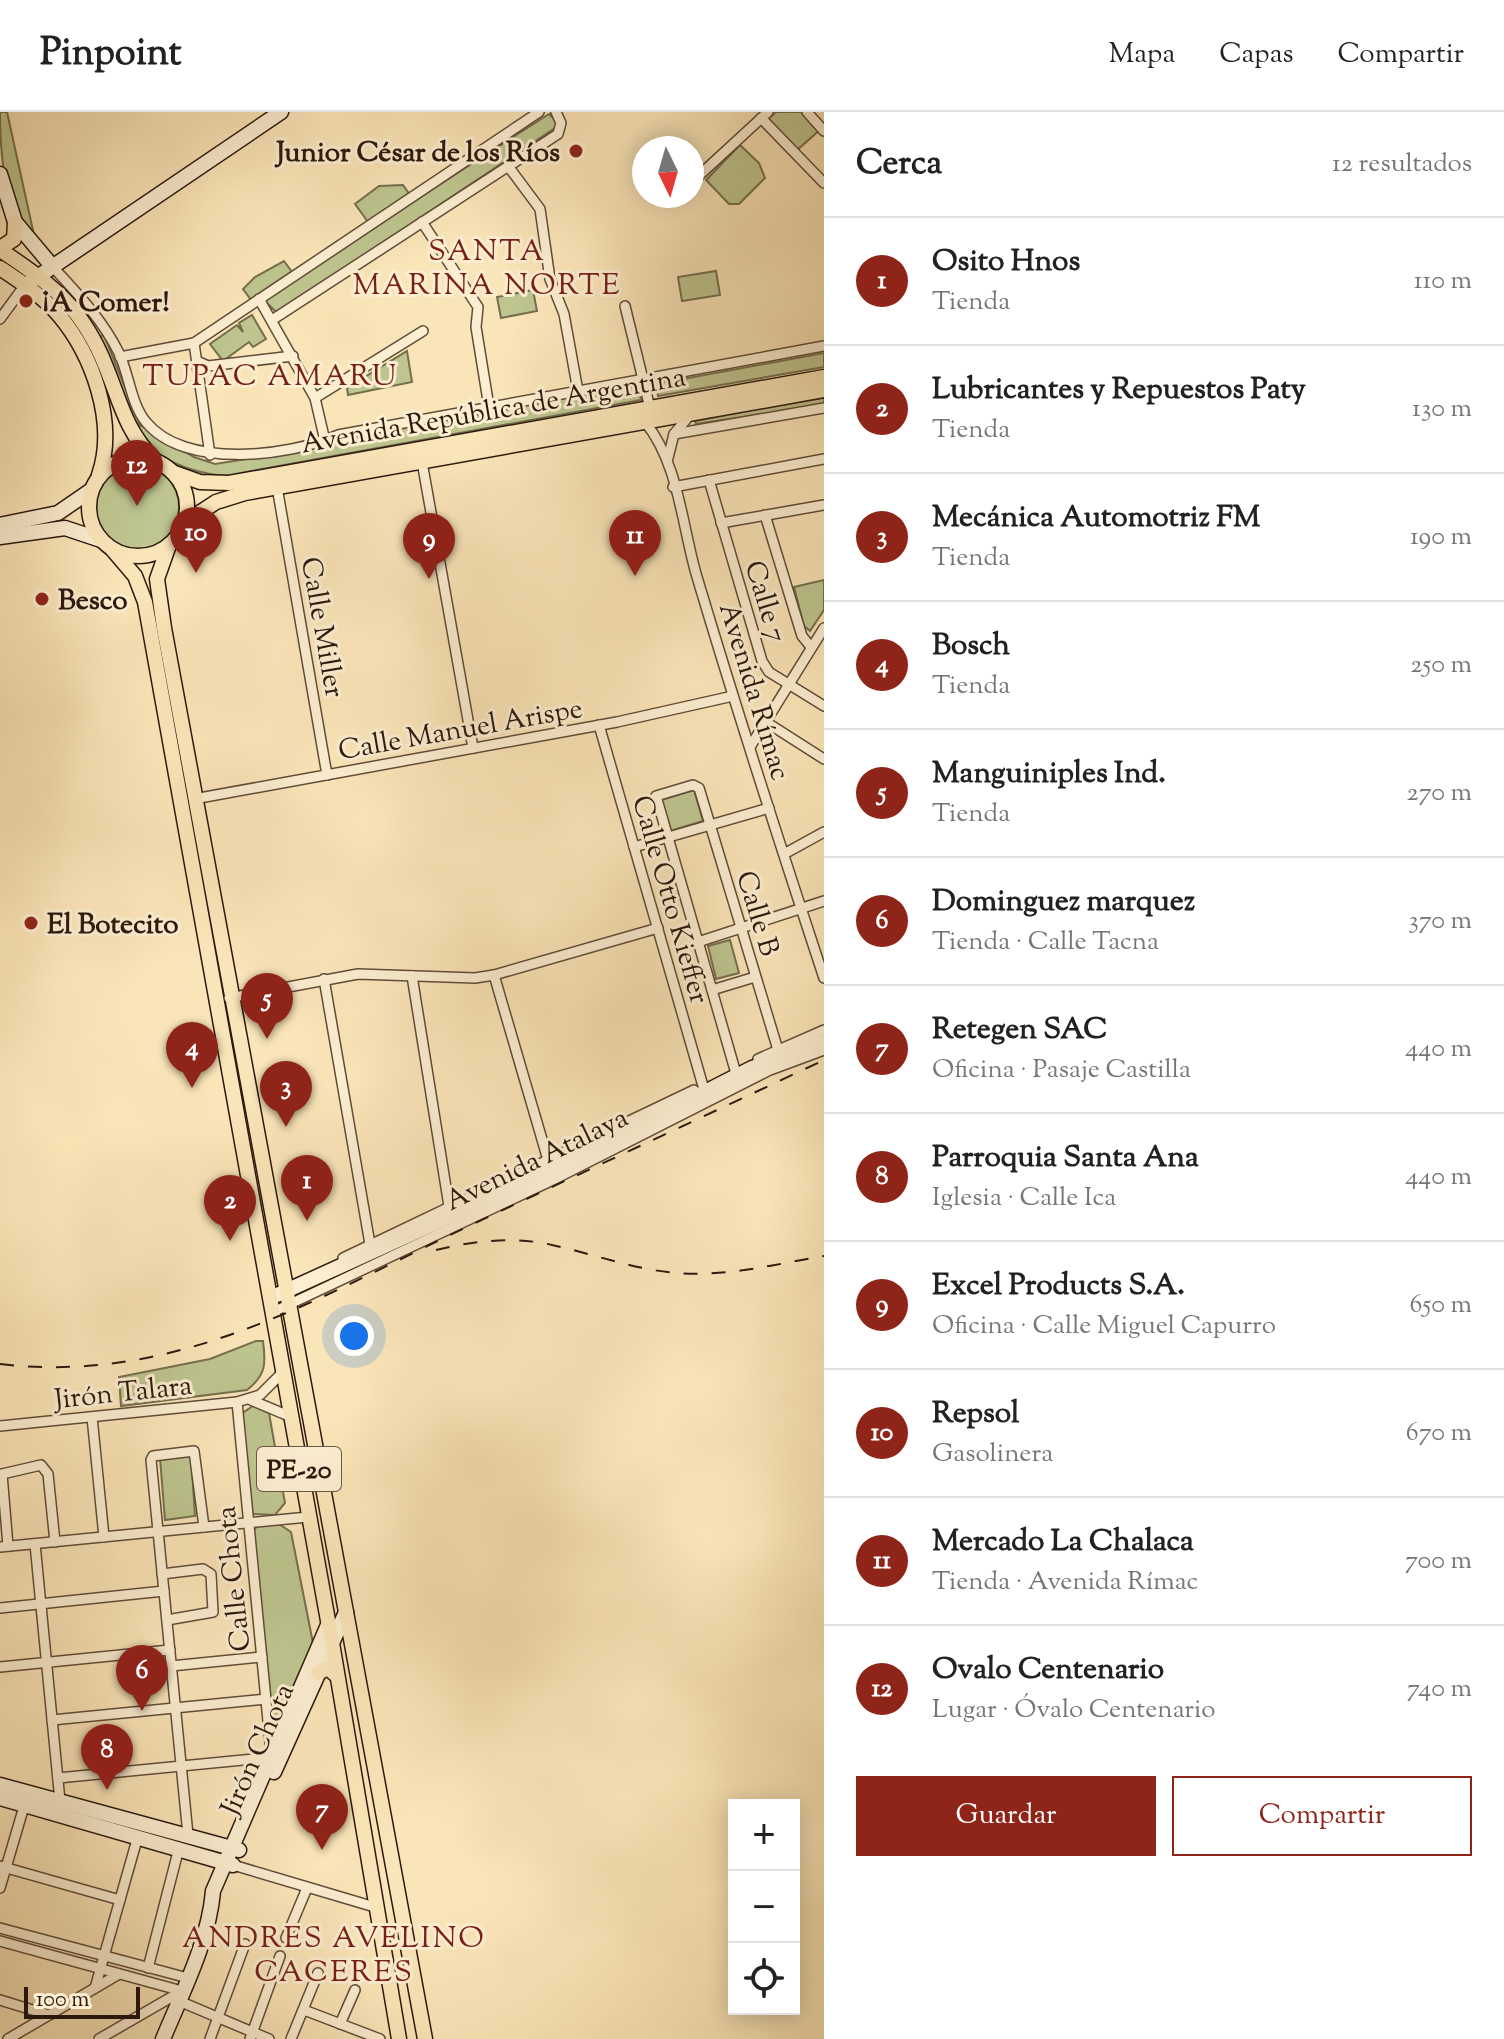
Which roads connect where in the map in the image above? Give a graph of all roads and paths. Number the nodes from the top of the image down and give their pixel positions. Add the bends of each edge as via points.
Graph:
1 (281, 112) edge
2 (539, 112) edge
3 (556, 112) edge
4 (807, 112) edge
5 (765, 115) edge
6 (824, 131) edge
7 (508, 166) junction
8 (704, 171) edge
9 (0, 174) edge
10 (824, 183) edge
11 (15, 222) junction
12 (422, 222) junction
13 (0, 249) edge
14 (52, 266) junction
15 (0, 268) edge
16 (38, 275) junction
17 (25, 285) junction
18 (259, 299) junction
19 (625, 306) dead end
20 (0, 319) edge
21 (272, 320) junction
22 (423, 331) dead end
23 (194, 343) junction
24 (824, 346) edge
25 (293, 356) junction
26 (120, 357) junction
27 (197, 361) junction
28 (824, 377) edge
29 (644, 379) junction
30 (824, 390) edge
31 (578, 391) junction
32 (315, 398) junction
33 (489, 407) junction
34 (824, 408) edge
35 (647, 415) junction
36 (690, 415) junction
37 (674, 434) junction
38 (325, 441) junction
39 (210, 455) junction
40 (824, 459) edge
41 (156, 461) junction
42 (422, 462) junction
43 (667, 462) junction
44 (172, 472) junction
45 (99, 475) junction
46 (709, 480) junction
47 (277, 487) junction
48 (673, 487) junction
49 (90, 491) junction
50 (824, 505) edge
51 (765, 515) junction
52 (187, 521) junction
53 (721, 523) junction
54 (0, 525) edge
55 (19, 528) junction
56 (0, 537) edge
57 (107, 545) junction
58 (169, 545) junction
59 (824, 628) edge
60 (811, 647) junction
61 (789, 684) junction
62 (733, 696) junction
63 (824, 706) edge
64 (766, 722) junction
65 (599, 725) junction
66 (750, 747) junction
67 (473, 748) junction
68 (824, 759) edge
69 (327, 775) junction
70 (194, 799) junction
71 (769, 808) junction
72 (710, 825) junction
73 (824, 832) edge
74 (666, 838) junction
75 (634, 847) junction
76 (784, 854) junction
77 (824, 901) edge
78 (801, 908) junction
79 (658, 928) junction
80 (740, 929) junction
81 (698, 942) junction
82 (494, 975) junction
83 (412, 976) junction
84 (755, 977) junction
85 (824, 978) edge
86 (324, 979) junction
87 (712, 990) junction
88 (229, 998) junction
89 (824, 1030) edge
90 (824, 1042) edge
91 (778, 1050) junction
92 (824, 1050) edge
93 (735, 1070) junction
94 (703, 1086) junction
95 (548, 1160) junction
96 (449, 1206) junction
97 (370, 1244) junction
98 (286, 1295) junction
99 (268, 1297) junction
100 (271, 1313) junction
101 (282, 1373) junction
102 (251, 1400) junction
103 (237, 1402) junction
104 (289, 1416) junction
105 (92, 1417) junction
106 (0, 1426) edge
107 (308, 1517) junction
108 (249, 1523) junction
109 (204, 1527) junction
110 (158, 1532) junction
111 (104, 1537) junction
112 (55, 1542) junction
113 (35, 1544) junction
114 (4, 1547) edge
115 (162, 1574) junction
116 (164, 1591) junction
117 (41, 1604) junction
118 (0, 1608) edge
119 (346, 1612) junction
120 (167, 1620) junction
121 (328, 1625) junction
122 (332, 1643) junction
123 (170, 1650) junction
124 (262, 1657) junction
125 (46, 1662) junction
126 (171, 1666) junction
127 (0, 1667) edge
128 (318, 1673) junction
129 (337, 1676) junction
130 (266, 1699) junction
131 (175, 1708) junction
132 (52, 1720) junction
133 (274, 1755) junction
134 (181, 1766) junction
135 (58, 1778) junction
136 (0, 1785) edge
137 (0, 1798) edge
138 (26, 1798) junction
139 (60, 1801) junction
140 (188, 1835) junction
141 (138, 1836) junction
142 (179, 1848) junction
143 (232, 1856) junction
144 (3, 1867) edge
145 (0, 1888) edge
146 (307, 1888) junction
147 (120, 1900) junction
148 (378, 1908) junction
149 (0, 1928) edge
150 (286, 1938) dead end
151 (0, 1941) edge
152 (245, 1944) dead end
153 (105, 1956) junction
154 (280, 1956) dead end
155 (148, 1968) junction
156 (100, 1969) junction
157 (318, 1973) dead end
158 (119, 1974) junction
159 (95, 1988) junction
160 (183, 1990) junction
161 (355, 1990) dead end
162 (0, 2000) edge
163 (304, 2010) junction
164 (49, 2015) junction
165 (218, 2018) junction
166 (340, 2024) junction
167 (252, 2036) edge
168 (8, 2039) edge
169 (99, 2039) edge
170 (163, 2039) edge
171 (210, 2039) edge
172 (269, 2039) edge
173 (291, 2039) edge
174 (380, 2039) edge
175 (399, 2039) edge
176 (425, 2039) edge

1 - 14 street
2 - 18 street
3 - 7 street via 558,134
4 - 6 street
5 - 8 street
5 - 10 street
7 - 12 street
7 - 31 street via 540,209 550,279 564,314
9 - 11 street
11 - 13 main road via 14,239
11 - 14 street
12 - 21 street
12 - 33 street via 478,307 476,327
13 - 16 main road
14 - 16 street
14 - 26 street via 93,312
15 - 17 main road
16 - 17 street
16 - 41 main road via 67,300 87,328 124,420
17 - 20 street
17 - 45 main road via 65,323 89,369 106,436
18 - 21 street
18 - 23 street
19 - 29 street, Avenida Rímac
21 - 25 street
22 - 32 street
23 - 26 street
23 - 27 street
24 - 29 street
25 - 27 street via 208,366
25 - 32 street
26 - 39 street via 146,422 187,450
27 - 39 street
28 - 35 main road, Avenida República de Argentina
29 - 31 street
29 - 35 street, Avenida Rímac
30 - 36 main road, Avenida República de Argentina
31 - 33 street
32 - 38 street
33 - 38 street
34 - 37 street
35 - 36 main road, Avenida República de Argentina
35 - 42 main road, Avenida República de Argentina
35 - 43 street, Avenida Rímac
35 - 44 main road, Avenida República de Argentina via 229,483 200,482
36 - 37 street, Avenida Rímac
37 - 43 street, Avenida Rímac
38 - 39 street
40 - 46 street
41 - 44 main road
41 - 45 main road via 127,458
42 - 47 main road, Avenida República de Argentina
42 - 67 street
43 - 48 street, Avenida Rímac
44 - 52 main road via 184,490
45 - 49 main road
46 - 48 street
46 - 53 street, Calle 7
47 - 52 main road, Avenida República de Argentina via 228,497
47 - 69 street, Calle Miller
48 - 62 street, Avenida Rímac
49 - 55 street via 63,511
49 - 57 main road via 88,514
50 - 51 street
51 - 53 street
51 - 60 street via 794,614
52 - 58 main road
53 - 61 street, Calle 7 via 762,661
54 - 55 street
55 - 56 street
55 - 57 street via 65,528
57 - 58 main road via 145,555
57 - 99 main road via 135,576 145,602
58 - 70 main road via 157,587
59 - 60 street
60 - 61 street
61 - 63 street, Calle 7
61 - 64 street
62 - 65 street, Calle Manuel Arispe
62 - 66 street, Avenida Rímac
64 - 66 street
64 - 68 street
65 - 67 street, Calle Manuel Arispe
65 - 75 street, Calle Otto Kieffer
66 - 71 street, Avenida Rímac
67 - 69 street, Calle Manuel Arispe
69 - 70 street, Calle Manuel Arispe
70 - 88 main road
71 - 72 street
71 - 76 street, Avenida Rímac
72 - 74 street
72 - 74 street, Calle B via 699,788 693,785 656,796
72 - 80 street, Calle B
73 - 76 street
74 - 75 street
74 - 81 street
75 - 79 street, Calle Otto Kieffer
76 - 78 street, Avenida Rímac
77 - 78 street
78 - 80 street
78 - 85 street, Avenida Rímac
79 - 82 street
79 - 94 street, Calle Otto Kieffer
80 - 81 street
80 - 84 street, Calle B
81 - 87 street
82 - 83 street
82 - 95 street
83 - 86 street
83 - 96 street
84 - 87 street
84 - 91 street, Calle B
86 - 88 street
86 - 97 street
87 - 93 street
88 - 98 main road
89 - 91 street, Avenida Atalaya
90 - 98 street, Avenida Atalaya via 752,1068 552,1170
91 - 93 street, Avenida Atalaya
92 - 98 street, Avenida Atalaya via 763,1073 555,1179
93 - 94 street, Avenida Atalaya
94 - 95 street, Avenida Atalaya
95 - 96 street, Avenida Atalaya
96 - 97 street, Avenida Atalaya
97 - 98 street, Avenida Atalaya
98 - 99 street, Avenida Atalaya
98 - 100 street, Avenida Atalaya
98 - 119 main road, PE-20
99 - 100 main road, PE-20
100 - 101 main road, PE-20
101 - 102 street
101 - 104 main road, PE-20
102 - 103 street, Jirón Talara
102 - 104 street
103 - 105 street, Jirón Talara
103 - 108 street, Calle Chota
104 - 107 main road, PE-20
105 - 106 street, Jirón Talara
105 - 111 street
107 - 108 street
107 - 121 main road, PE-20
108 - 109 street
108 - 124 street, Calle Chota
109 - 110 street
109 - 110 street via 197,1456 191,1450 157,1454 151,1460
110 - 111 street
110 - 115 street
111 - 112 street
112 - 113 street
112 - 114 street via 48,1474 41,1465 2,1474
113 - 114 street
113 - 117 street
115 - 116 street
115 - 120 street via 203,1569 211,1574 213,1612
116 - 117 street
116 - 120 street
117 - 118 street
117 - 125 street
119 - 122 street, Jirón Chota
119 - 176 main road, PE-20
120 - 123 street
121 - 122 main road, PE-20
121 - 133 street, Jirón Chota
122 - 128 street, Jirón Chota
122 - 129 main road, PE-20
123 - 125 street
123 - 126 street
124 - 126 street
124 - 130 street, Calle Chota
125 - 127 street
125 - 132 street
126 - 131 street
128 - 129 main road via 328,1668
128 - 133 street, Jirón Chota
129 - 148 main road, PE-20
130 - 131 street
130 - 133 street, Calle Chota
131 - 132 street
131 - 134 street
132 - 135 street
133 - 134 street
133 - 143 street, Jirón Chota
134 - 135 street
134 - 140 street
135 - 139 street
136 - 138 street
137 - 138 street
138 - 139 street
138 - 141 street
138 - 144 street
139 - 140 street
140 - 143 street
141 - 142 street
141 - 147 street
142 - 143 street
142 - 155 street
143 - 146 street
143 - 160 street, Jirón Chota
144 - 145 street
144 - 147 street
146 - 148 street
146 - 150 street
147 - 153 street
148 - 175 main road, PE-20
149 - 153 street
151 - 156 street
152 - 165 street
153 - 155 street
153 - 156 street
154 - 167 street
155 - 160 street
156 - 158 street
156 - 159 street
157 - 163 street
158 - 159 street
158 - 160 street
159 - 164 street
160 - 165 street
160 - 169 street
160 - 170 street, Jirón Chota
161 - 166 street
162 - 164 street
163 - 166 street
163 - 173 street
164 - 168 street
165 - 167 street
165 - 171 street
166 - 174 street
167 - 172 street

